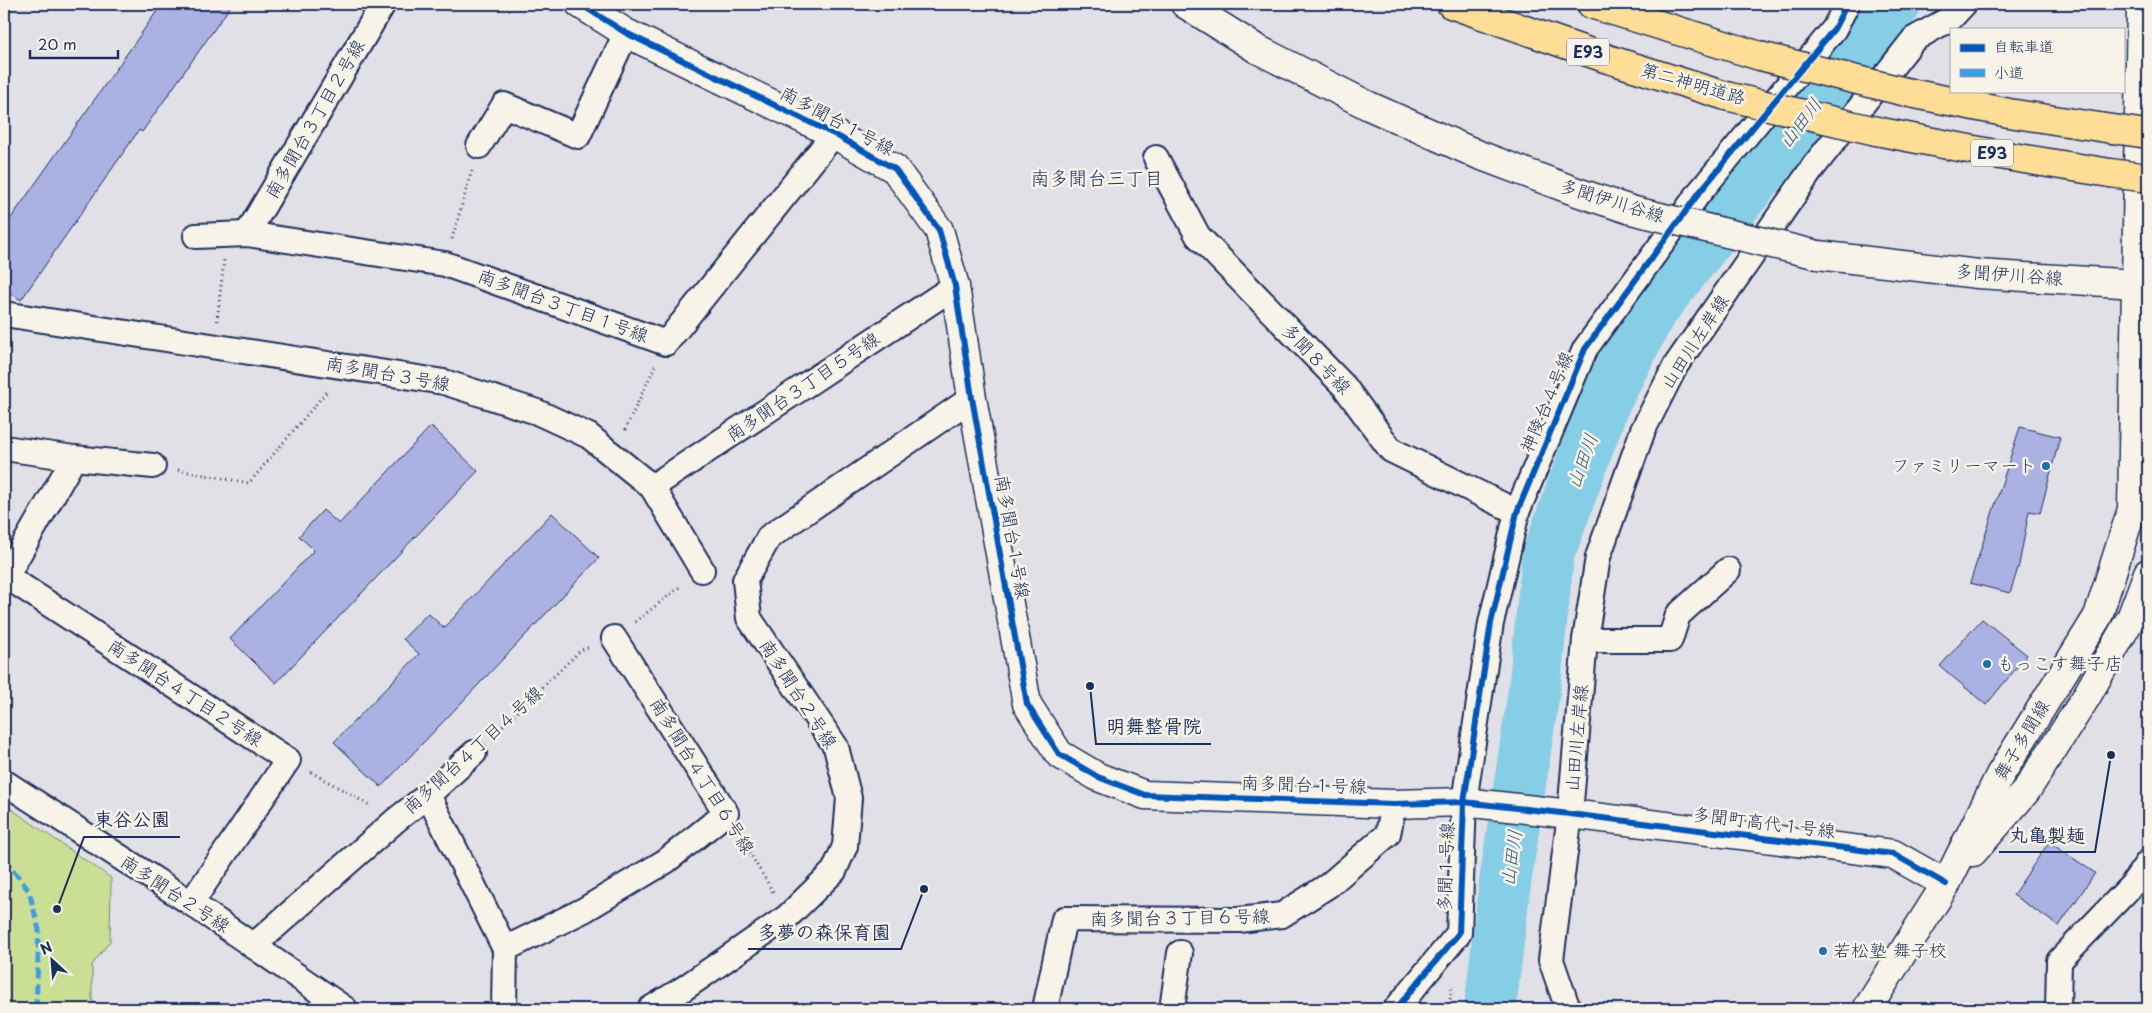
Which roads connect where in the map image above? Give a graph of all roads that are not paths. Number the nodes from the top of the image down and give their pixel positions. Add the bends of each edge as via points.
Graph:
1 (383, 4) edge
2 (580, 4) edge
3 (1184, 4) edge
4 (1452, 4) edge
5 (1591, 4) edge
6 (1847, 4) edge
7 (1964, 4) edge
8 (2143, 18) edge
9 (626, 33) junction
10 (834, 134) junction
11 (2148, 134) edge
12 (479, 146) road end
13 (1156, 158) dead end
14 (2148, 178) edge
15 (237, 235) junction
16 (196, 236) dead end
17 (2142, 284) edge
18 (955, 286) junction
19 (4, 314) edge
20 (972, 398) junction
21 (4, 448) edge
22 (74, 458) junction
23 (153, 466) road end
24 (652, 487) junction
25 (1517, 512) junction
26 (702, 570) road end
27 (1728, 570) dead end
28 (2148, 573) edge
29 (5, 578) edge
30 (614, 638) road end
31 (1586, 640) junction
32 (474, 754) road end
33 (4, 782) edge
34 (428, 796) junction
35 (1464, 802) junction
36 (1394, 804) junction
37 (1570, 814) junction
38 (2148, 862) edge
39 (1946, 884) junction
40 (191, 904) junction
41 (253, 946) junction
42 (505, 949) junction
43 (1180, 953) dead end
44 (345, 1009) edge
45 (504, 1009) edge
46 (650, 1009) edge
47 (1046, 1009) edge
48 (1172, 1009) edge
49 (1396, 1009) edge
50 (1568, 1009) edge
51 (1867, 1009) edge
52 (2058, 1009) edge

1 - 15 street, 南多聞台３丁目２号線
2 - 9 street, 南多聞台１号線
3 - 17 street, 多聞伊川谷線, bridge via 1256,49 1369,106 1479,154 1631,210 1818,255 1978,274
4 - 14 highway, 第二神明道路 / E93, bridge via 1726,96 1876,131 2000,155
5 - 11 highway, E93, bridge via 1760,56 1910,93
6 - 25 street, 神陵台４号線 via 1834,29 1699,193 1585,349
7 - 31 street, 山田川左岸線 via 1951,18 1914,39 1814,166 1676,364 1643,430 1598,557
8 - 17 street, 舞子多聞線
9 - 10 street, 南多聞台１号線
9 - 12 street via 578,136 504,105
10 - 15 street, 南多聞台３丁目１号線 via 666,343 446,264
10 - 18 street, 南多聞台１号線 via 895,168 939,230
13 - 25 street, 多聞８号線 via 1198,236 1344,386 1391,450
15 - 16 street, 南多聞台３丁目１号線
17 - 39 street, 舞子多聞線 via 2132,509 2101,607 2000,775
18 - 20 street, 南多聞台１号線
18 - 24 street, 南多聞台３丁目５号線
19 - 24 street, 南多聞台３号線 via 444,382 537,412 588,436
20 - 36 street, 南多聞台１号線 via 1027,704 1059,754 1098,777 1145,795
20 - 46 street, 南多聞台２号線 via 769,537 745,580 749,618 836,747 849,798 845,846 834,871 788,917
21 - 22 street
22 - 23 street
22 - 29 street
24 - 26 street, 南多聞台３号線
25 - 35 street, 神陵台４号線 via 1491,622
27 - 31 street via 1678,615 1670,640
28 - 39 street, 舞子多聞線 via 2131,618 2085,699 2026,791
29 - 40 street, 南多聞台４丁目２号線 via 288,760
30 - 42 street, 南多聞台４丁目６号線 via 726,813 666,861 584,910
31 - 37 street, 山田川左岸線
32 - 34 street, 南多聞台４丁目４号線
33 - 40 street, 南多聞台２号線
34 - 41 street, 南多聞台４丁目４号線 via 396,820
34 - 42 street
35 - 36 street, 南多聞台１号線
35 - 37 street, 南多聞台１号線
35 - 49 street, 多聞１号線 via 1459,932
36 - 47 street, 南多聞台３丁目６号線 via 1388,834 1329,885 1282,916 1239,920 1064,919
37 - 39 street, 多聞町高代１号線 via 1893,854
37 - 50 street, 山田川左岸線 via 1551,960
38 - 52 street via 2132,885 2059,961
39 - 51 street, 舞子多聞線
40 - 41 street, 南多聞台２号線
41 - 44 street, 南多聞台２号線
42 - 45 street
43 - 48 street

